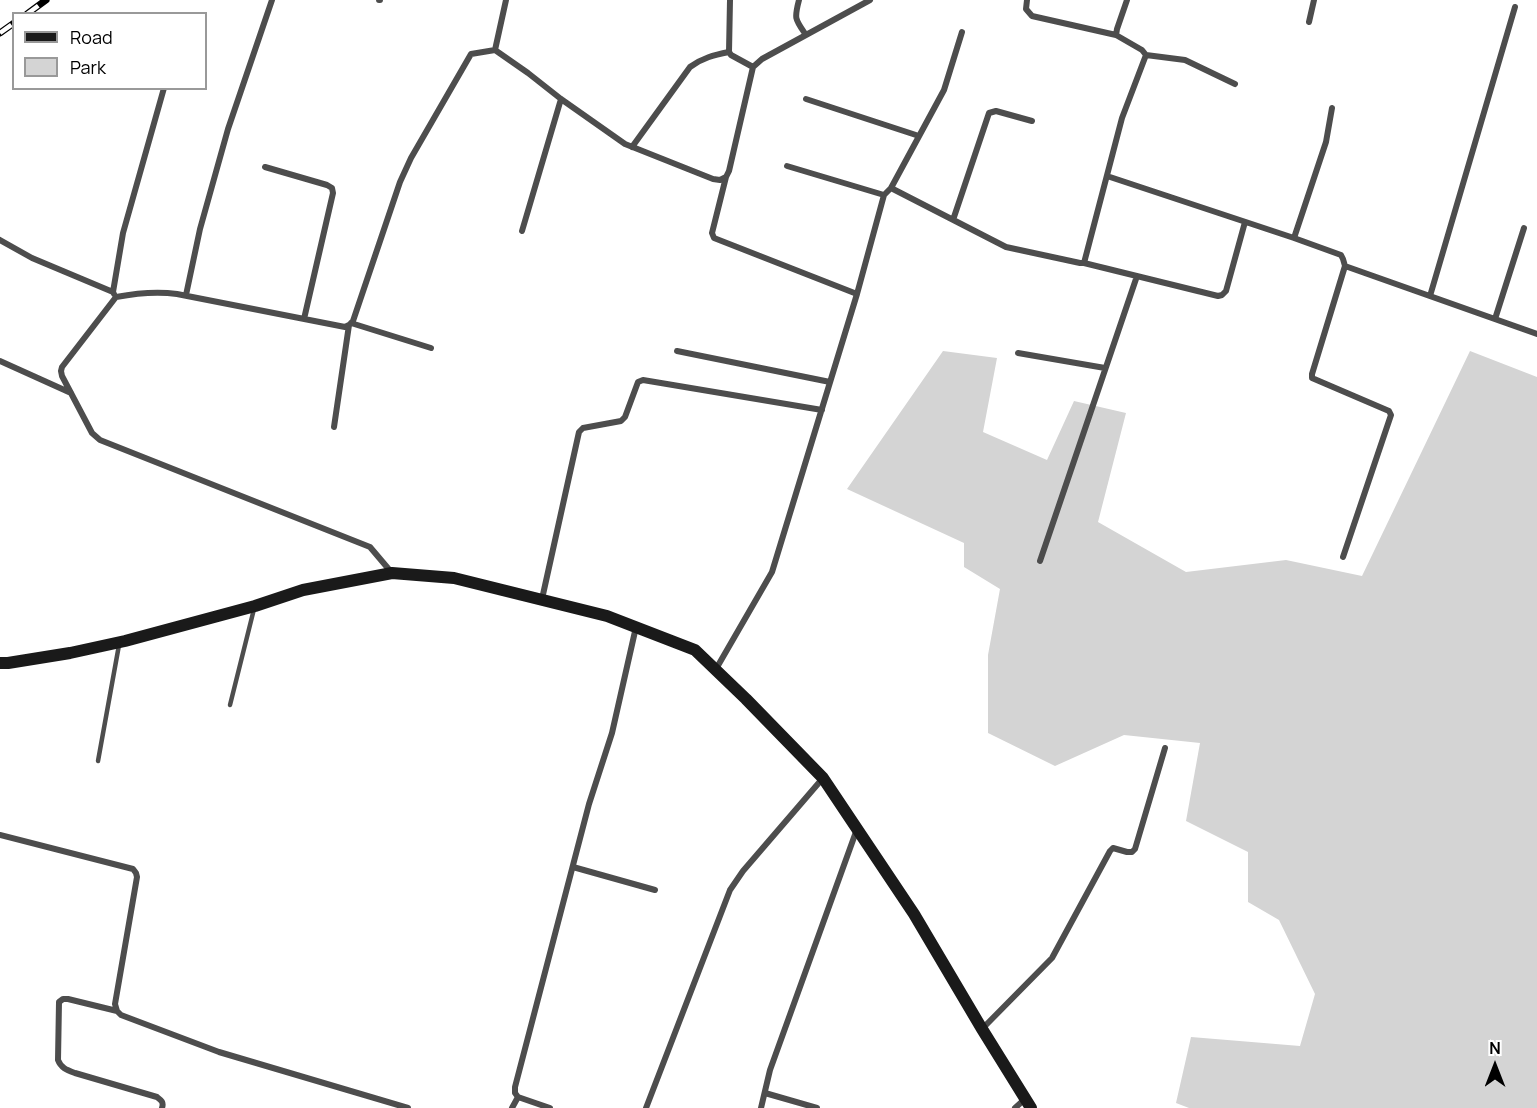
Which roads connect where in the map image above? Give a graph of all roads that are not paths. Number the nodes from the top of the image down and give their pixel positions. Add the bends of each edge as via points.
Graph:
1 (272, 0) edge
2 (506, 0) edge
3 (730, 0) edge
4 (799, 0) edge
5 (870, 0) edge
6 (1027, 0) edge
7 (1127, 0) edge
8 (1314, 0) edge
9 (1515, 7) dead end
10 (1309, 22) dead end
11 (962, 33) dead end
12 (806, 35) junction
13 (1116, 35) junction
14 (495, 50) junction
15 (729, 52) junction
16 (1146, 55) junction
17 (753, 68) junction
18 (1235, 84) dead end
19 (163, 90) edge
20 (561, 99) junction
21 (806, 99) dead end
22 (1332, 108) dead end
23 (1032, 121) dead end
24 (919, 136) junction
25 (632, 147) junction
26 (787, 165) dead end
27 (265, 167) dead end
28 (1107, 176) junction
29 (726, 177) junction
30 (891, 188) junction
31 (884, 195) junction
32 (953, 220) junction
33 (1245, 222) junction
34 (1524, 228) dead end
35 (522, 231) dead end
36 (1294, 238) junction
37 (0, 240) edge
38 (1084, 263) junction
39 (1345, 266) junction
40 (1137, 276) junction
41 (115, 294) junction
42 (857, 294) junction
43 (186, 295) junction
44 (1430, 296) junction
45 (304, 319) junction
46 (1495, 319) junction
47 (350, 324) junction
48 (1537, 334) edge
49 (431, 348) dead end
50 (677, 351) dead end
51 (1018, 353) dead end
52 (0, 361) edge
53 (1105, 368) junction
54 (830, 382) junction
55 (72, 393) junction
56 (822, 410) junction
57 (334, 427) dead end
58 (1343, 557) dead end
59 (1040, 561) dead end
60 (392, 573) junction
61 (542, 600) junction
62 (255, 606) junction
63 (636, 627) junction
64 (120, 642) junction
65 (0, 663) edge
66 (716, 670) junction
67 (231, 705) dead end
68 (1165, 748) dead end
69 (98, 761) dead end
70 (823, 778) junction
71 (858, 829) junction
72 (0, 836) edge
73 (573, 867) junction
74 (655, 891) dead end
75 (117, 1011) junction
76 (982, 1029) junction
77 (765, 1093) junction
78 (518, 1097) junction
79 (1028, 1104) edge
80 (162, 1108) edge
81 (408, 1108) edge
82 (512, 1108) edge
83 (550, 1108) edge
84 (646, 1108) edge
85 (761, 1108) edge
86 (817, 1108) edge
87 (1015, 1108) edge

1 - 43 street via 228,129
2 - 14 street
3 - 15 street
4 - 12 street via 795,16
5 - 12 street
6 - 13 street via 1026,9 1032,16
7 - 13 street
8 - 10 street
9 - 44 street
11 - 24 street via 944,90
12 - 17 street
13 - 16 street
14 - 20 street
14 - 47 street via 471,54 411,158
15 - 17 street
15 - 25 street via 709,56 690,67
16 - 18 street via 1185,60
16 - 28 street via 1122,118
17 - 29 street
19 - 41 street via 123,233
20 - 25 street
20 - 35 street
21 - 24 street
22 - 36 street via 1326,142
23 - 32 street via 996,111 989,113
24 - 30 street
25 - 29 street via 713,179
26 - 31 street
27 - 45 street via 332,188
28 - 33 street
28 - 38 street
29 - 42 street via 714,238
30 - 31 street
30 - 32 street
31 - 42 street
32 - 38 street via 1006,247
33 - 36 street
33 - 40 street via 1222,295
34 - 46 street
36 - 39 street via 1341,255
37 - 41 street
38 - 40 street
39 - 44 street
39 - 58 street via 1312,378 1392,415
40 - 53 street
41 - 43 street
41 - 55 street via 62,367 62,376
42 - 54 street
43 - 45 street
44 - 46 street
45 - 47 street via 345,327
46 - 48 street
47 - 49 street
47 - 57 street
50 - 54 street
51 - 53 street
52 - 55 street
53 - 59 street
54 - 56 street
55 - 60 street via 92,433 100,440 370,547
56 - 61 street via 638,382 621,421 579,432
56 - 66 street via 772,572
60 - 61 street via 454,578
60 - 62 street via 303,590
61 - 63 street
62 - 64 street
62 - 67 lane
63 - 66 street via 695,650
63 - 73 street via 612,733
64 - 65 street
64 - 69 lane
66 - 70 street
68 - 76 street via 1134,849 1110,851 1052,958
70 - 71 street
70 - 84 street via 730,891
71 - 76 street
71 - 77 street
72 - 75 street via 133,869 136,873
73 - 74 street
73 - 78 street via 515,1088
75 - 80 street via 68,999 59,1002 60,1065 157,1097 162,1100
75 - 81 street via 219,1052
76 - 79 street
77 - 85 street
77 - 86 street
78 - 82 street
78 - 83 street
79 - 87 street

